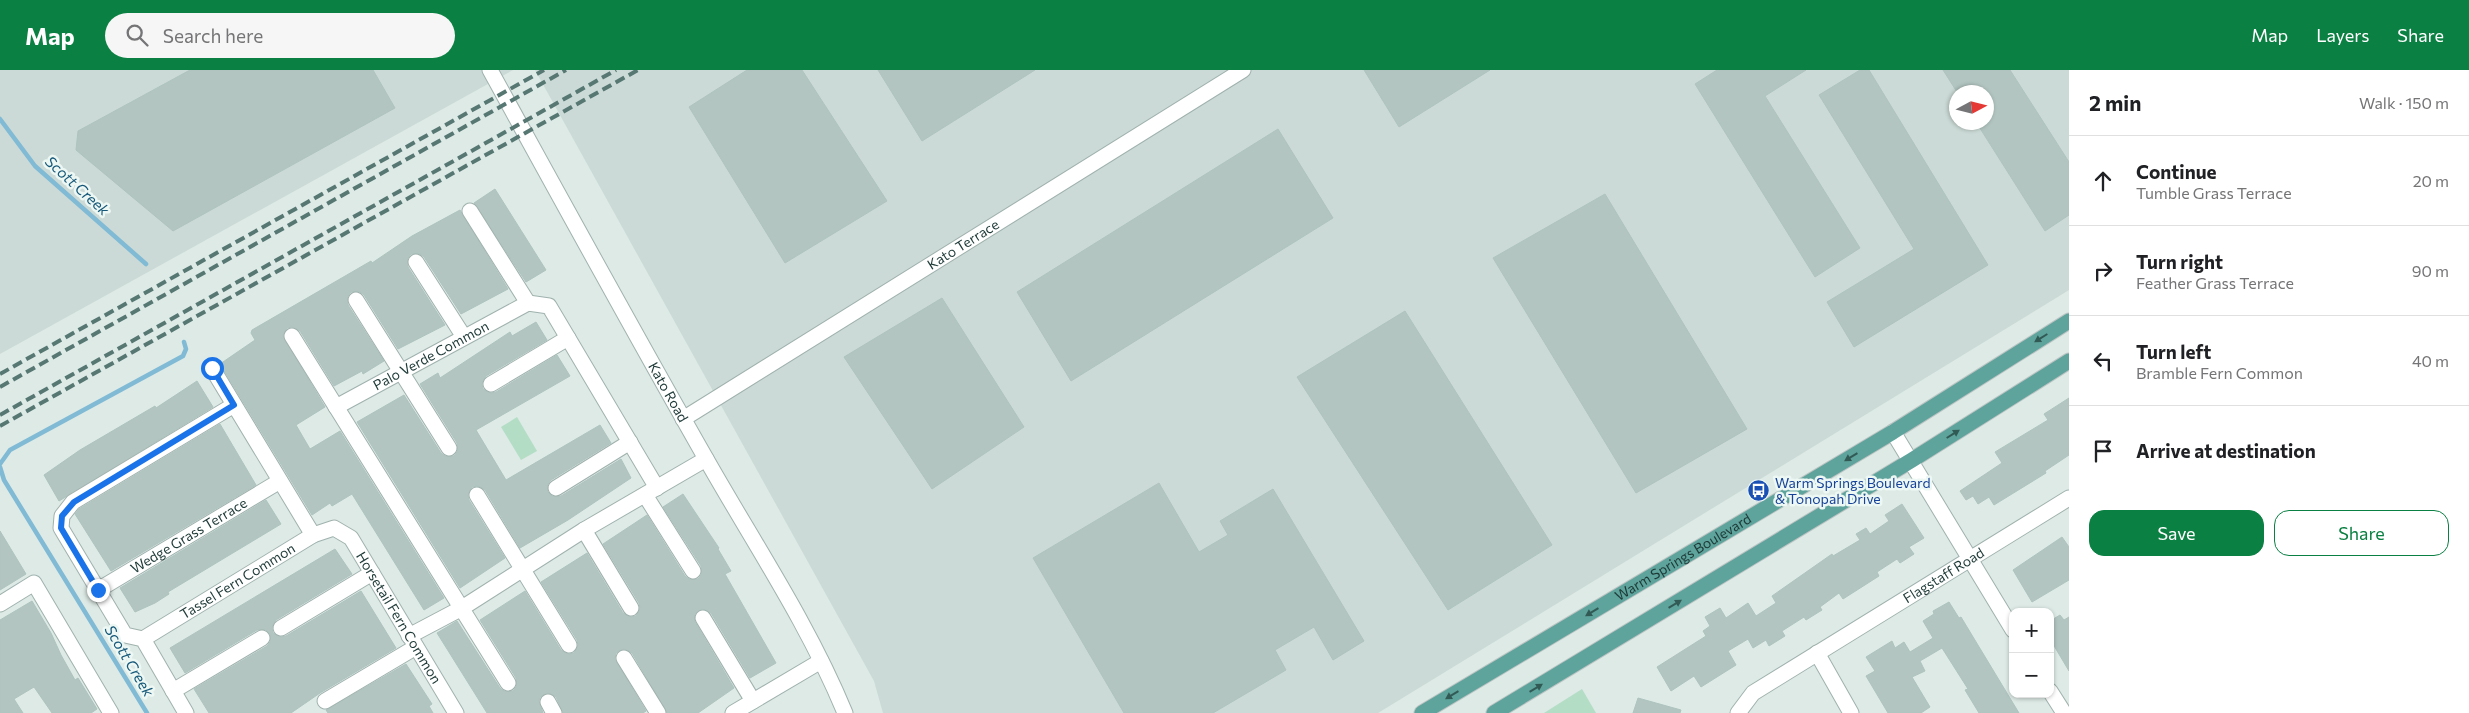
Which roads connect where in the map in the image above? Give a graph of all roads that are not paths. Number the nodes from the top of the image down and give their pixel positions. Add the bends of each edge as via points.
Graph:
1 (490, 70) edge
2 (1243, 70) edge
3 (470, 210) dead end
4 (416, 262) dead end
5 (356, 300) dead end
6 (528, 303) junction
7 (2069, 321) edge
8 (292, 336) dead end
9 (464, 337) junction
10 (568, 338) junction
11 (2069, 361) edge
12 (212, 368) dead end
13 (400, 371) junction
14 (491, 384) dead end
15 (234, 405) junction
16 (336, 408) junction
17 (683, 419) junction
18 (1893, 432) junction
19 (630, 442) junction
20 (449, 448) dead end
21 (706, 459) junction
22 (1912, 460) junction
23 (280, 481) junction
24 (556, 488) dead end
25 (651, 491) junction
26 (477, 495) dead end
27 (2069, 498) edge
28 (334, 528) joint
29 (584, 530) junction
30 (313, 535) junction
31 (1969, 560) junction
32 (522, 568) junction
33 (694, 571) dead end
34 (372, 573) junction
35 (98, 590) junction
36 (0, 604) edge
37 (462, 608) junction
38 (631, 608) dead end
39 (702, 618) dead end
40 (2009, 624) edge
41 (281, 628) dead end
42 (262, 638) dead end
43 (143, 639) junction
44 (413, 641) junction
45 (570, 645) dead end
46 (1817, 653) junction
47 (624, 658) dead end
48 (821, 661) junction
49 (508, 683) dead end
50 (173, 691) junction
51 (2054, 697) edge
52 (325, 701) dead end
53 (753, 702) junction
54 (111, 713) edge
55 (186, 713) edge
56 (456, 713) edge
57 (658, 713) edge
58 (733, 713) edge
59 (845, 713) edge
60 (1422, 713) edge
61 (1494, 713) edge
62 (1738, 713) edge
63 (1851, 713) edge
64 (2064, 713) edge

1 - 17 street, Kato Road
2 - 17 street, Kato Terrace
3 - 6 street
4 - 9 street
5 - 13 street
6 - 9 street, Palo Verde Common
6 - 10 street via 550,306
7 -> 18 main road, Warm Springs Boulevard
8 - 16 street
9 - 13 street, Palo Verde Common
10 - 14 street
10 - 19 street
22 -> 11 main road
12 - 15 street
13 - 16 street, Palo Verde Common
13 - 20 street
15 - 23 street
15 - 35 street via 74,502 62,516 61,528
16 - 37 street
17 - 21 street, Kato Road
18 - 22 street
18 -> 60 main road, Warm Springs Boulevard
19 - 24 street
19 - 25 street
21 - 25 street
21 - 48 street, Kato Road
22 - 31 street
61 -> 22 main road
23 - 30 street
23 - 35 street, Wedge Grass Terrace
25 - 29 street
25 - 33 street
26 - 32 street
27 - 31 street, Flagstaff Road
28 - 30 street, Tassel Fern Common
28 - 34 street, Horsetail Fern Common via 351,538
29 - 32 street
29 - 38 street
30 - 43 street, Tassel Fern Common
31 - 40 street
31 - 46 street, Flagstaff Road
32 - 37 street
32 - 45 street
34 - 41 street
34 - 44 street, Horsetail Fern Common
35 - 43 street via 125,635
36 - 54 street via 34,583
37 - 44 street
37 - 49 street
39 - 53 street
42 - 50 street
43 - 50 street
44 - 52 street
44 - 56 street, Horsetail Fern Common
46 - 62 street, Flagstaff Road via 1753,693
46 - 63 street
47 - 57 street
48 - 53 street
48 - 59 street, Kato Road
50 - 55 street
51 - 64 street
53 - 58 street

